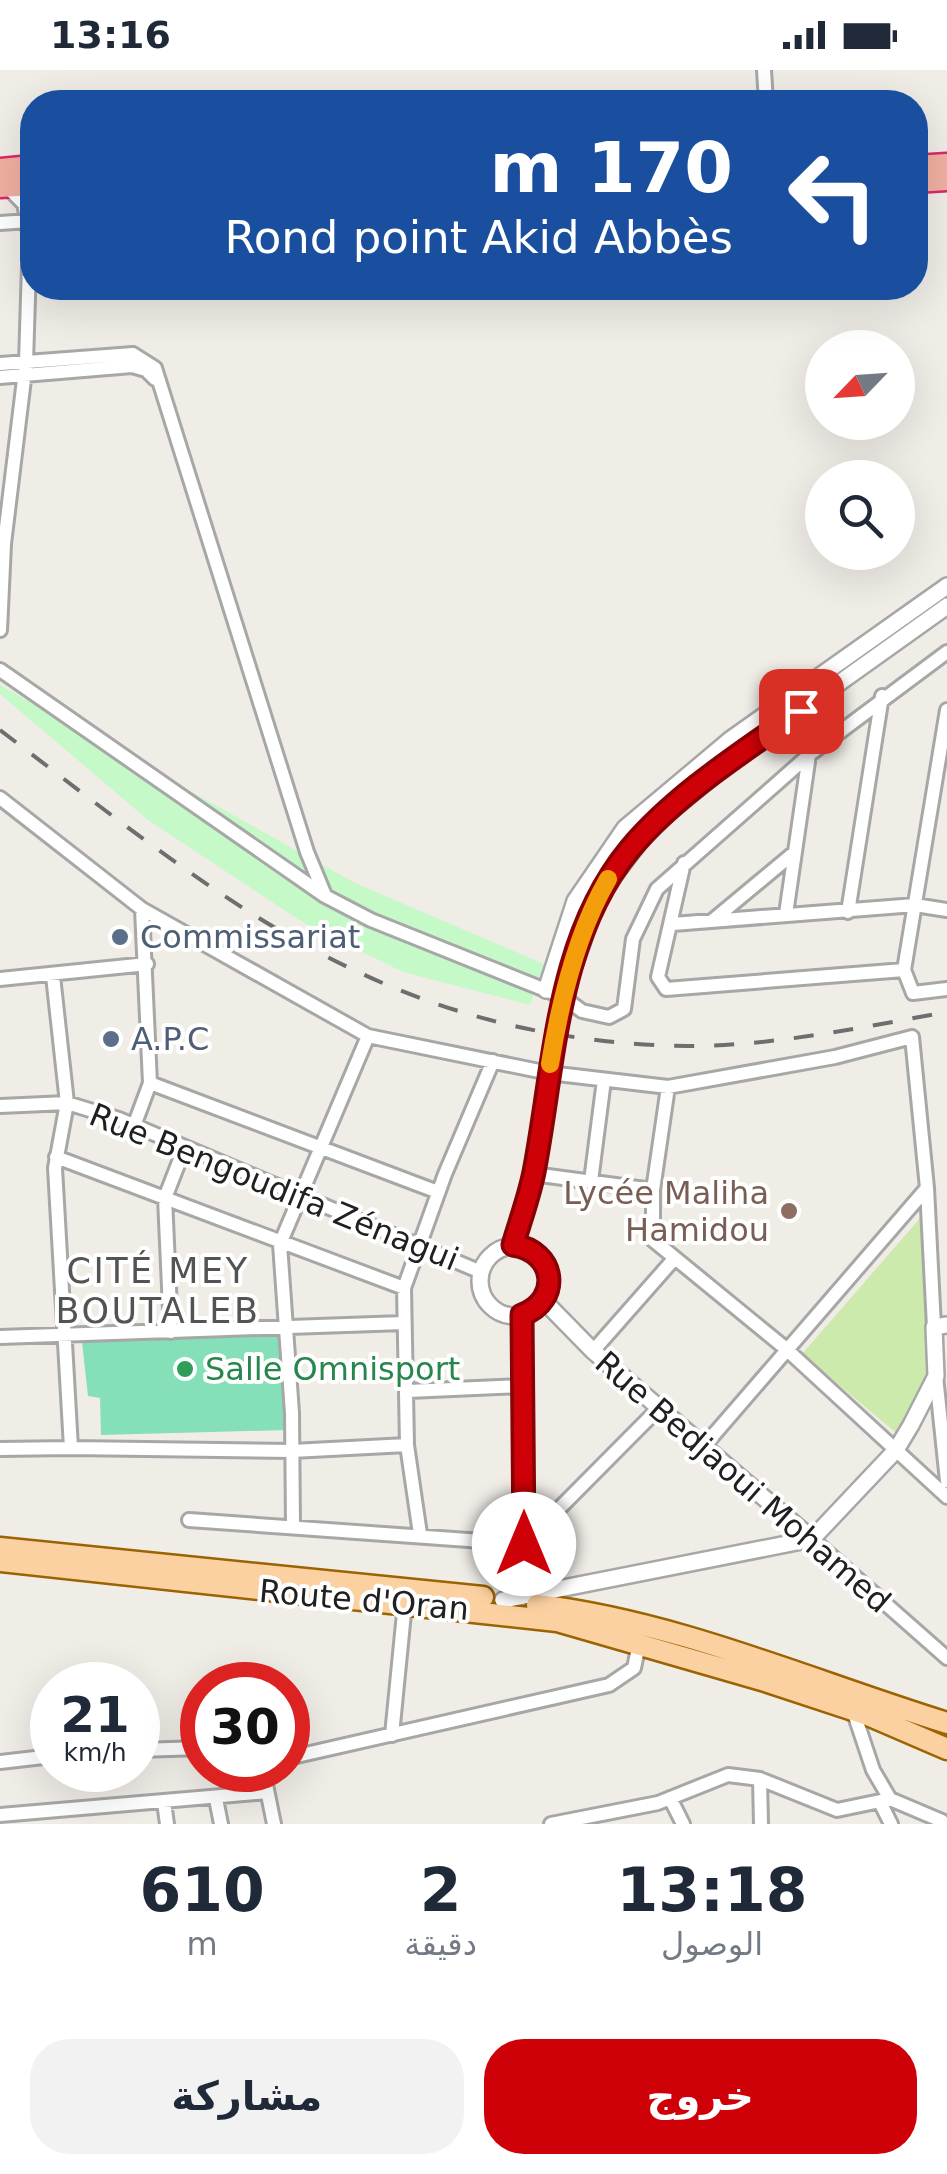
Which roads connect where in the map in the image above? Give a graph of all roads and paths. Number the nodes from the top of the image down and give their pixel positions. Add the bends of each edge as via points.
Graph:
1 (2, 181) edge
2 (20, 200) edge
3 (27, 300) edge
4 (0, 364) edge
5 (25, 369) junction
6 (0, 377) edge
7 (6, 478) edge
8 (946, 590) edge
9 (947, 606) edge
10 (0, 630) edge
11 (947, 652) edge
12 (0, 670) edge
13 (882, 696) junction
14 (947, 710) edge
15 (944, 749) edge
16 (809, 755) junction
17 (0, 798) edge
18 (621, 832) junction
19 (634, 845) junction
20 (794, 852) junction
21 (685, 861) junction
22 (325, 896) junction
23 (914, 905) junction
24 (142, 909) junction
25 (947, 910) edge
26 (848, 912) junction
27 (786, 914) junction
28 (712, 922) junction
29 (673, 924) junction
30 (147, 964) junction
31 (904, 970) junction
32 (53, 976) junction
33 (0, 979) edge
34 (947, 988) edge
35 (546, 990) junction
36 (563, 997) junction
37 (368, 1036) junction
38 (494, 1061) junction
39 (550, 1065) junction
40 (604, 1080) junction
41 (150, 1083) junction
42 (668, 1087) junction
43 (67, 1103) junction
44 (0, 1106) edge
45 (134, 1126) junction
46 (318, 1146) junction
47 (184, 1149) junction
48 (56, 1156) junction
49 (533, 1174) junction
50 (591, 1181) junction
51 (927, 1188) junction
52 (653, 1190) junction
53 (438, 1192) junction
54 (298, 1194) junction
55 (166, 1198) junction
56 (280, 1244) junction
57 (418, 1245) junction
58 (513, 1245) junction
59 (674, 1259) junction
60 (481, 1272) junction
61 (404, 1288) junction
62 (544, 1301) junction
63 (522, 1315) junction
64 (403, 1324) junction
65 (940, 1326) edge
66 (288, 1328) junction
67 (171, 1332) junction
68 (64, 1333) junction
69 (0, 1338) edge
70 (785, 1348) junction
71 (593, 1351) junction
72 (936, 1376) junction
73 (523, 1386) junction
74 (408, 1391) junction
75 (660, 1407) junction
76 (407, 1445) junction
77 (704, 1446) junction
78 (72, 1448) junction
79 (0, 1450) edge
80 (896, 1450) junction
81 (292, 1451) junction
82 (947, 1481) edge
83 (947, 1497) edge
84 (190, 1520) dead end
85 (292, 1526) junction
86 (420, 1534) junction
87 (812, 1539) junction
88 (524, 1544) junction
89 (0, 1548) edge
90 (0, 1561) edge
91 (530, 1595) junction
92 (503, 1600) junction
93 (406, 1603) junction
94 (640, 1644) junction
95 (947, 1658) edge
96 (854, 1710) junction
97 (947, 1723) edge
98 (392, 1734) junction
99 (947, 1749) edge
100 (310, 1753) edge
101 (30, 1759) edge
102 (0, 1762) edge
103 (760, 1779) junction
104 (267, 1792) joint
105 (216, 1798) junction
106 (670, 1798) junction
107 (885, 1801) junction
108 (164, 1802) junction
109 (108, 1806) junction
110 (0, 1815) edge
111 (572, 1822) edge
112 (944, 1823) edge
113 (109, 1824) edge
114 (166, 1824) edge
115 (221, 1824) edge
116 (274, 1824) edge
117 (550, 1824) edge
118 (682, 1824) edge
119 (762, 1824) edge
120 (891, 1824) edge

1 - 2 street
3 - 5 street
4 - 5 street
5 - 6 street
5 - 7 street
5 - 22 street via 133,354 150,362
7 - 10 street
8 - 18 street via 732,739
9 - 19 street via 742,754
11 - 13 street
12 - 22 street
13 - 16 street
13 - 26 street
14 - 15 street
15 - 23 street
16 - 20 street
16 - 21 street
17 - 24 street
18 - 19 street
18 - 35 street via 575,901
19 - 36 street via 591,910
20 - 27 street
20 - 28 street
21 - 29 street
21 - 36 street via 640,919 622,1012 582,1012
22 - 35 street
23 - 25 street
23 - 26 street
23 - 31 street
24 - 30 street
24 - 37 street
26 - 27 street
27 - 28 street
28 - 29 street
29 - 31 street via 658,977 670,990
30 - 32 street
30 - 41 street
31 - 34 street via 913,993
32 - 33 street
32 - 43 street
35 - 36 street
36 - 39 street, bridge
37 - 38 street
37 - 46 street
38 - 39 street
38 - 53 street
39 - 40 street
39 - 49 street
40 - 42 street
40 - 50 street
41 - 45 street
41 - 46 street
42 - 51 street via 912,1038
42 - 52 street
43 - 44 street
43 - 45 street, Rue Bengoudifa Zénagui
43 - 48 street
45 - 47 street, Rue Bengoudifa Zénagui
46 - 53 street
46 - 54 street
47 - 54 street, Rue Bengoudifa Zénagui
47 - 55 street
48 - 55 street
48 - 68 street
49 - 50 street
49 - 58 street
50 - 52 street
51 - 65 street
51 - 70 street
52 - 59 street via 650,1235
53 - 57 street
54 - 56 street
54 - 57 street, Rue Bengoudifa Zénagui
55 - 56 street
55 - 67 street
56 - 61 street
56 - 66 street
57 - 60 street, Rue Bengoudifa Zénagui
57 - 61 street
58 - 60 street via 494,1252
58 - 62 street via 542,1258 550,1282
59 - 70 street
59 - 71 street
60 - 63 street via 491,1306
61 - 64 street
62 - 63 street
62 - 71 street, Rue Bedjaoui Mohamed
63 - 73 street
64 - 66 street
64 - 74 street
65 - 72 street
66 - 67 street
66 - 81 street
67 - 68 street
68 - 69 street
68 - 78 street
70 - 77 street
70 - 80 street
71 - 75 street, Rue Bedjaoui Mohamed
72 - 80 street
72 - 82 street
73 - 74 street
73 - 88 street
74 - 76 street
75 - 77 street, Rue Bedjaoui Mohamed
75 - 88 street
76 - 81 street
76 - 86 street
77 - 87 street, Rue Bedjaoui Mohamed
78 - 79 street
78 - 81 street
80 - 83 street
80 - 87 street
81 - 85 street
84 - 85 street
85 - 86 street
86 - 88 street
87 - 91 street
87 - 95 street, Rue Bedjaoui Mohamed
88 - 91 street
89 - 92 main road, Route d'Oran
90 - 93 main road, Route d'Oran
91 - 92 street
92 - 97 main road, Route d'Oran via 665,1630
93 - 94 main road, Route d'Oran via 556,1621
93 - 98 street
94 - 96 main road, Route d'Oran
94 - 98 street via 634,1668 610,1684
96 - 99 main road, Route d'Oran
96 - 107 street
98 - 100 street
101 - 102 street
103 - 106 street via 728,1775
103 - 107 street via 837,1810
103 - 119 street
104 - 105 street
104 - 116 street
105 - 108 street
105 - 115 street
106 - 111 street
106 - 118 street
107 - 112 street
107 - 120 street
108 - 109 street
108 - 114 street
109 - 110 street
109 - 113 street
111 - 117 street

